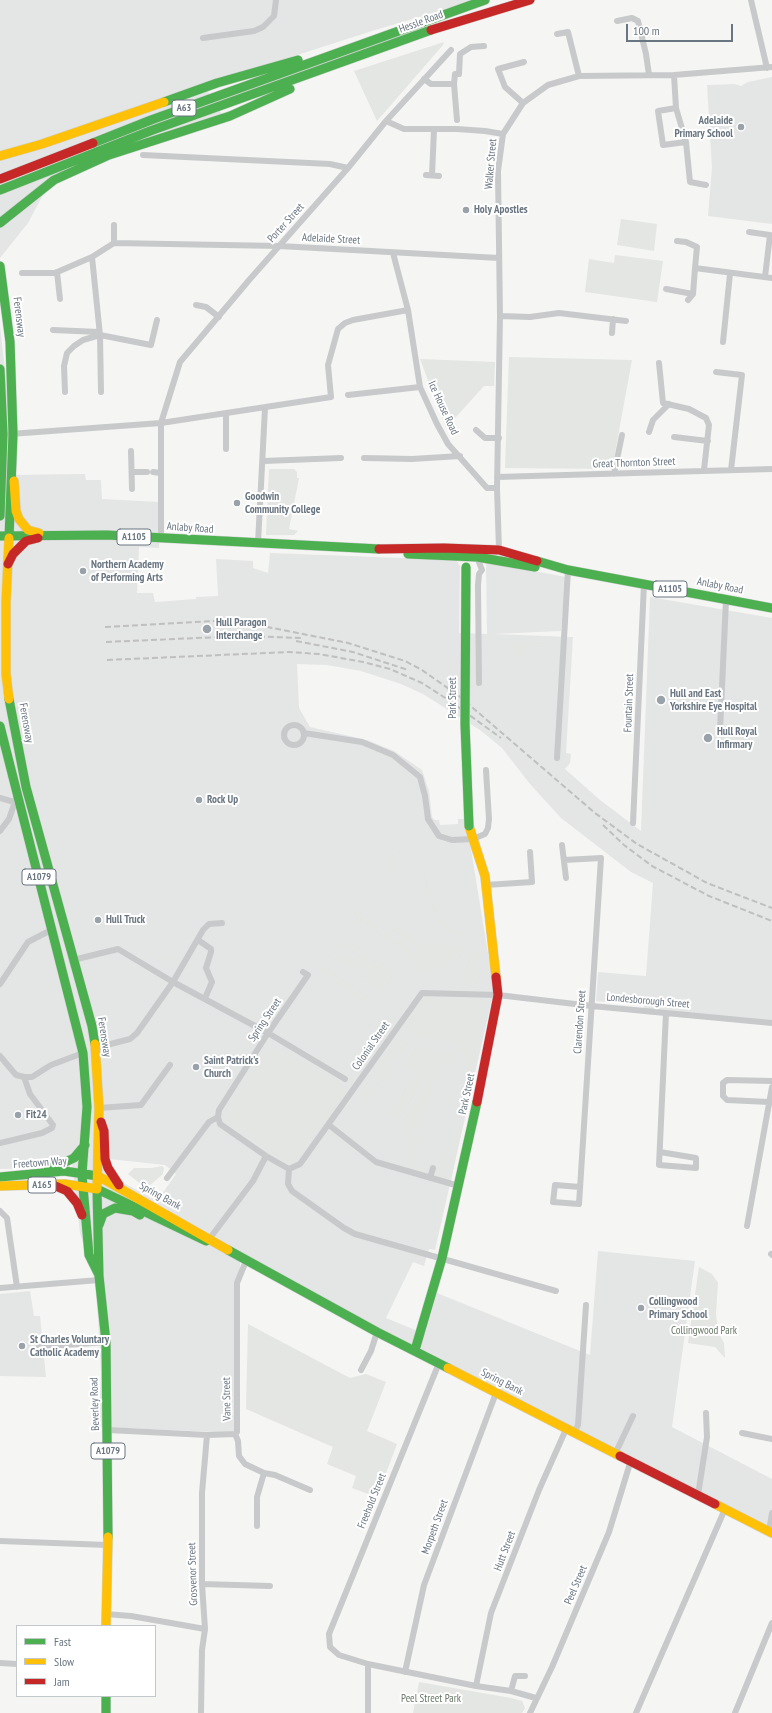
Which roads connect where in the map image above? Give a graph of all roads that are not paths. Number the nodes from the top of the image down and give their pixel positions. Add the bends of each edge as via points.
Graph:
1 (276, 0) edge
2 (485, 0) edge
3 (530, 0) edge
4 (751, 0) edge
5 (617, 21) dead end
6 (556, 34) dead end
7 (203, 38) dead end
8 (369, 40) junction
9 (484, 46) dead end
10 (451, 50) dead end
11 (367, 54) junction
12 (524, 62) dead end
13 (770, 68) edge
14 (649, 75) junction
15 (579, 76) junction
16 (674, 76) junction
17 (424, 79) junction
18 (454, 84) junction
19 (523, 103) junction
20 (676, 108) junction
21 (457, 120) dead end
22 (386, 121) junction
23 (434, 130) junction
24 (503, 134) junction
25 (686, 142) junction
26 (2, 155) edge
27 (143, 155) dead end
28 (348, 168) junction
29 (432, 175) dead end
30 (0, 179) edge
31 (706, 185) dead end
32 (0, 190) edge
33 (16, 210) junction
34 (0, 214) edge
35 (0, 223) edge
36 (114, 225) dead end
37 (749, 232) dead end
38 (677, 241) dead end
39 (114, 243) junction
40 (279, 246) junction
41 (393, 253) junction
42 (92, 256) junction
43 (499, 258) junction
44 (0, 266) edge
45 (695, 268) junction
46 (57, 272) junction
47 (22, 273) dead end
48 (730, 274) junction
49 (765, 277) junction
50 (772, 278) edge
51 (666, 289) dead end
52 (693, 294) junction
53 (60, 299) dead end
54 (688, 300) dead end
55 (196, 305) dead end
56 (408, 310) junction
57 (500, 316) junction
58 (219, 317) junction
59 (613, 319) junction
60 (157, 320) dead end
61 (626, 321) dead end
62 (53, 330) dead end
63 (612, 333) dead end
64 (99, 334) junction
65 (723, 342) dead end
66 (659, 363) dead end
67 (0, 369) edge
68 (716, 372) dead end
69 (420, 387) junction
70 (65, 392) dead end
71 (101, 392) dead end
72 (348, 395) dead end
73 (669, 404) junction
74 (265, 408) junction
75 (226, 414) junction
76 (161, 423) junction
77 (476, 430) dead end
78 (649, 432) dead end
79 (2, 434) edge
80 (13, 434) junction
81 (622, 435) dead end
82 (674, 436) dead end
83 (499, 438) junction
84 (708, 441) junction
85 (226, 449) dead end
86 (131, 451) dead end
87 (460, 456) junction
88 (341, 458) dead end
89 (364, 458) dead end
90 (264, 461) junction
91 (772, 469) edge
92 (704, 470) junction
93 (731, 470) junction
94 (132, 472) junction
95 (161, 473) junction
96 (614, 474) junction
97 (12, 476) junction
98 (498, 477) junction
99 (497, 488) junction
100 (132, 489) dead end
101 (0, 516) edge
102 (44, 534) junction
103 (58, 535) junction
104 (0, 536) edge
105 (10, 536) junction
106 (161, 538) junction
107 (258, 543) junction
108 (498, 550) junction
109 (465, 553) junction
110 (477, 557) junction
111 (8, 566) junction
112 (568, 570) junction
113 (644, 584) junction
114 (726, 600) junction
115 (772, 608) edge
116 (478, 683) dead end
117 (720, 730) dead end
118 (0, 731) edge
119 (304, 733) dead end
120 (556, 758) dead end
121 (486, 770) dead end
122 (0, 798) edge
123 (16, 798) junction
124 (633, 823) dead end
125 (0, 831) edge
126 (472, 839) junction
127 (562, 845) dead end
128 (530, 852) dead end
129 (564, 860) junction
130 (566, 878) dead end
131 (486, 885) junction
132 (222, 923) dead end
133 (52, 929) junction
134 (198, 940) junction
135 (73, 960) junction
136 (303, 972) dead end
137 (172, 982) junction
138 (0, 984) edge
139 (498, 995) junction
140 (205, 998) junction
141 (592, 1006) junction
142 (666, 1012) junction
143 (772, 1023) edge
144 (268, 1033) junction
145 (96, 1048) junction
146 (83, 1053) junction
147 (0, 1056) edge
148 (170, 1065) dead end
149 (24, 1077) junction
150 (346, 1079) dead end
151 (772, 1081) edge
152 (772, 1087) edge
153 (769, 1102) junction
154 (98, 1112) junction
155 (218, 1117) junction
156 (329, 1125) junction
157 (0, 1143) edge
158 (85, 1144) junction
159 (660, 1152) junction
160 (266, 1156) junction
161 (289, 1168) junction
162 (433, 1168) dead end
163 (0, 1170) edge
164 (82, 1174) junction
165 (98, 1176) junction
166 (0, 1177) edge
167 (167, 1178) dead end
168 (430, 1178) junction
169 (52, 1184) junction
170 (0, 1186) edge
171 (459, 1186) junction
172 (83, 1187) junction
173 (580, 1187) junction
174 (97, 1189) junction
175 (124, 1190) junction
176 (0, 1211) edge
177 (99, 1225) junction
178 (747, 1226) dead end
179 (87, 1233) junction
180 (210, 1240) junction
181 (442, 1258) junction
182 (246, 1261) junction
183 (99, 1278) junction
184 (18, 1286) junction
185 (0, 1288) edge
186 (556, 1291) dead end
187 (586, 1305) dead end
188 (378, 1332) junction
189 (106, 1342) junction
190 (39, 1347) dead end
191 (415, 1350) junction
192 (438, 1362) junction
193 (361, 1370) dead end
194 (496, 1392) junction
195 (706, 1413) dead end
196 (634, 1416) dead end
197 (571, 1429) junction
198 (108, 1430) junction
199 (207, 1434) junction
200 (235, 1434) junction
201 (742, 1434) dead end
202 (772, 1439) edge
203 (616, 1452) junction
204 (632, 1460) junction
205 (264, 1473) junction
206 (310, 1490) dead end
207 (698, 1495) junction
208 (725, 1509) junction
209 (772, 1513) edge
210 (257, 1526) dead end
211 (770, 1532) edge
212 (0, 1541) edge
213 (107, 1545) junction
214 (202, 1584) junction
215 (270, 1586) dead end
216 (105, 1614) junction
217 (772, 1623) edge
218 (106, 1625) edge
219 (206, 1629) junction
220 (0, 1663) edge
221 (16, 1664) edge
222 (368, 1664) junction
223 (405, 1672) junction
224 (526, 1676) dead end
225 (476, 1686) junction
226 (511, 1691) junction
227 (106, 1697) edge
228 (536, 1698) junction
229 (106, 1713) edge
230 (201, 1713) edge
231 (368, 1713) edge
232 (530, 1713) edge
233 (636, 1713) edge
234 (735, 1713) edge

1 - 7 street via 274,16 263,27 254,31
2 - 8 main road, Hessle Road / A63
3 - 11 main road, Hessle Road / A63 via 443,26
4 - 13 street
5 - 14 street via 632,18 638,21
6 - 15 street via 568,32
8 - 26 main road via 217,82 42,144
8 - 30 main road, A63 via 144,122
9 - 18 street via 471,47 460,54 460,74 455,74
10 - 17 street, Porter Street
11 - 32 main road, A63 via 150,131
11 - 33 main road via 230,116 109,155 79,168 54,180
12 - 19 street via 498,69 505,87
13 - 16 street, Walker Street
14 - 15 street, Walker Street
14 - 16 street, Walker Street
15 - 19 street, Walker Street via 548,85
16 - 20 street
17 - 18 street via 431,84
17 - 22 street, Porter Street
18 - 21 street
19 - 24 street, Walker Street
20 - 25 street
20 - 25 street via 658,111 663,145
22 - 23 street via 404,129
22 - 28 street, Porter Street
23 - 24 street
23 - 29 street
24 - 43 street, Walker Street via 498,171
25 - 31 street via 690,182
27 - 28 street via 330,164
28 - 40 street, Porter Street
33 - 34 main road
33 - 35 main road
36 - 39 street
37 - 49 street via 770,235
38 - 45 street via 697,247
39 - 40 street, Adelaide Street
39 - 42 street
40 - 41 street, Adelaide Street
40 - 58 street, Porter Street
41 - 43 street, Adelaide Street
41 - 56 street, Ice House Road
42 - 46 street
42 - 64 street
43 - 57 street, Walker Street
44 - 80 main road, Ferensway / A1079 via 10,342
45 - 48 street
45 - 52 street
46 - 47 street
46 - 53 street
48 - 49 street
48 - 65 street
49 - 50 street
51 - 52 street
52 - 54 street
55 - 58 street via 206,307
56 - 69 street, Ice House Road
56 - 74 street via 353,320 338,328 328,365 331,397
57 - 59 street via 530,317 559,313
57 - 83 street, Walker Street
58 - 76 street, Porter Street via 180,362
59 - 61 street
59 - 63 street
60 - 64 street via 151,345
62 - 64 street
64 - 70 street via 83,340 67,353 64,366
64 - 71 street
66 - 73 street via 663,403
67 - 79 main road
68 - 93 street via 742,375
69 - 72 street
69 - 87 street, Ice House Road via 443,437
73 - 78 street via 653,420
73 - 84 street via 689,409 706,418 709,425
74 - 75 street
74 - 90 street
75 - 76 street
75 - 85 street
76 - 80 street
76 - 95 street, Porter Street
77 - 83 street via 485,438
79 - 80 street
79 - 101 main road
80 - 97 main road, Ferensway / A1079
81 - 96 street
82 - 84 street
83 - 98 street, Walker Street
84 - 92 street
86 - 94 street
87 - 89 street
87 - 99 street, Ice House Road via 487,488
88 - 90 street
90 - 107 street
91 - 93 street, Great Thornton Street
92 - 93 street, Great Thornton Street
92 - 96 street, Great Thornton Street
94 - 95 street
94 - 100 street
95 - 106 street, Porter Street
96 - 98 street, Great Thornton Street
97 - 102 main road via 19,519 28,530
97 - 105 main road, Ferensway / A1079
98 - 99 street, Walker Street
99 - 108 street
102 - 103 main road, Anlaby Road / A1105
102 - 105 main road, Anlaby Road / A1105
103 - 106 main road, Anlaby Road / A1105
103 - 111 main road via 26,541 13,554
104 - 105 main road, Anlaby Road / A1105
105 - 111 main road, Ferensway / A1079
106 - 107 main road, Anlaby Road / A1105
107 - 109 main road, Anlaby Road / A1105 via 378,549 444,548
108 - 109 main road, Anlaby Road / A1105
108 - 112 main road, Anlaby Road / A1105
109 - 110 main road, Anlaby Road / A1105
109 - 126 main road, Park Street, bridge via 465,724 469,826
110 - 112 main road, Anlaby Road / A1105 via 558,571
110 - 116 street via 482,570 478,585
111 - 135 main road, Ferensway / A1079 via 5,659 13,725 26,787
112 - 113 main road, Anlaby Road / A1105
112 - 120 street
113 - 114 main road, Anlaby Road / A1105
113 - 124 street, Fountain Street
114 - 115 main road, Anlaby Road / A1105
114 - 117 street
118 - 123 main road, A1079
119 - 126 street via 362,742 392,755 420,777 428,819 439,836 452,840
121 - 126 street via 488,828 485,834
122 - 123 street
123 - 125 street via 9,819
123 - 133 main road, A1079
126 - 131 main road, Park Street
127 - 129 street
128 - 131 street via 532,882
129 - 130 street
129 - 141 street, Clarendon Street via 601,858
131 - 139 main road, Park Street
132 - 134 street via 209,924
133 - 138 street via 28,942
133 - 146 main road, A1079
134 - 137 street
134 - 140 street via 212,952 206,968 212,982
135 - 137 street via 118,949
135 - 145 main road, Ferensway / A1079
136 - 144 street, Spring Street via 308,975
137 - 140 street
137 - 145 street via 137,1034 130,1039
139 - 141 street, Londesborough Street
139 - 156 street, Colonial Street via 422,993
139 - 171 main road, Park Street
140 - 144 street
141 - 142 street, Londesborough Street
141 - 173 street, Clarendon Street
142 - 143 street, Londesborough Street
142 - 159 street
144 - 150 street
144 - 155 street, Spring Street via 219,1110
145 - 154 main road, Ferensway / A1079
146 - 149 street via 52,1065 32,1077
146 - 158 main road, A1079 via 87,1107
147 - 149 street via 16,1075
148 - 154 street via 141,1105
149 - 157 street via 30,1094 53,1125 50,1131
151 - 153 street via 727,1080 723,1083 723,1096 727,1100
152 - 153 street
153 - 178 street
154 - 165 main road, Ferensway / A1079
154 - 175 main road via 104,1131 105,1159 108,1168
155 - 160 street via 220,1124
155 - 167 street, Spring Street via 209,1122
156 - 161 street, Colonial Street via 300,1164
156 - 168 street via 376,1162
158 - 163 main road via 74,1158 61,1164
158 - 164 main road, A1079
159 - 159 street via 659,1165 696,1168 696,1158
160 - 161 street
160 - 180 street via 253,1181
161 - 181 street via 288,1184 292,1191 344,1228 355,1234
162 - 168 street
164 - 165 main road, Spring Bank
164 - 166 main road, Freetown Way / A165 via 64,1171
164 - 172 main road, Beverley Road
165 - 174 main road, Ferensway
165 - 175 main road, Spring Bank
168 - 171 street
169 - 170 main road, Freetown Way / A165
169 - 172 main road, Freetown Way / A165
169 - 179 main road via 67,1191 77,1203
171 - 181 main road, Park Street
172 - 174 main road, Spring Bank
172 - 179 main road, Beverley Road
173 - 173 street, Clarendon Street via 555,1184 553,1202 579,1204
174 - 177 main road, Beverley Road
174 - 180 main road, Spring Bank via 195,1237
175 - 180 main road, Spring Bank
176 - 184 street via 7,1218
177 - 180 main road via 103,1214 115,1208 133,1211 190,1239
177 - 183 main road, Beverley Road
179 - 183 main road, Beverley Road via 90,1255
180 - 182 main road, Spring Bank
181 - 186 street
181 - 191 main road, Park Street
182 - 188 main road, Spring Bank
182 - 200 street, Vane Street via 237,1283
183 - 184 street
183 - 189 main road, Beverley Road / A1079
184 - 185 street
187 - 197 street, Hutt Street via 578,1425
188 - 191 main road, Spring Bank
188 - 193 street via 372,1351
189 - 190 street
189 - 198 main road, Beverley Road / A1079
191 - 192 main road, Spring Bank
192 - 194 main road, Spring Bank
192 - 222 street, Freehold Street via 329,1634 330,1647 339,1656
194 - 197 main road, Spring Bank
194 - 223 street, Morpeth Street via 424,1585
195 - 207 street via 707,1437
196 - 203 street
197 - 203 main road, Spring Bank
197 - 225 street, Hutt Street via 545,1476 492,1613
198 - 199 street
198 - 213 main road, Beverley Road / A1079
199 - 200 street
199 - 214 street, Grosvenor Street via 202,1493
200 - 205 street, Vane Street via 239,1456 245,1464
201 - 202 street
203 - 204 main road, Spring Bank
204 - 207 main road, Spring Bank
204 - 228 street, Peel Street via 609,1532 552,1667
205 - 206 street, Vane Street via 275,1474
205 - 210 street via 257,1498
207 - 208 main road, Spring Bank
208 - 211 main road, Spring Bank
208 - 233 street
209 - 211 street
212 - 213 street
213 - 216 main road, Beverley Road / A1079
214 - 215 street
214 - 219 street, Grosvenor Street
216 - 218 main road, Beverley Road / A1079
216 - 219 street
217 - 234 street
219 - 230 street, Grosvenor Street via 202,1650
220 - 221 street
222 - 223 street
222 - 231 street
223 - 225 street
224 - 226 street via 515,1676
225 - 226 street
226 - 228 street
227 - 229 main road
228 - 232 street, Peel Street

